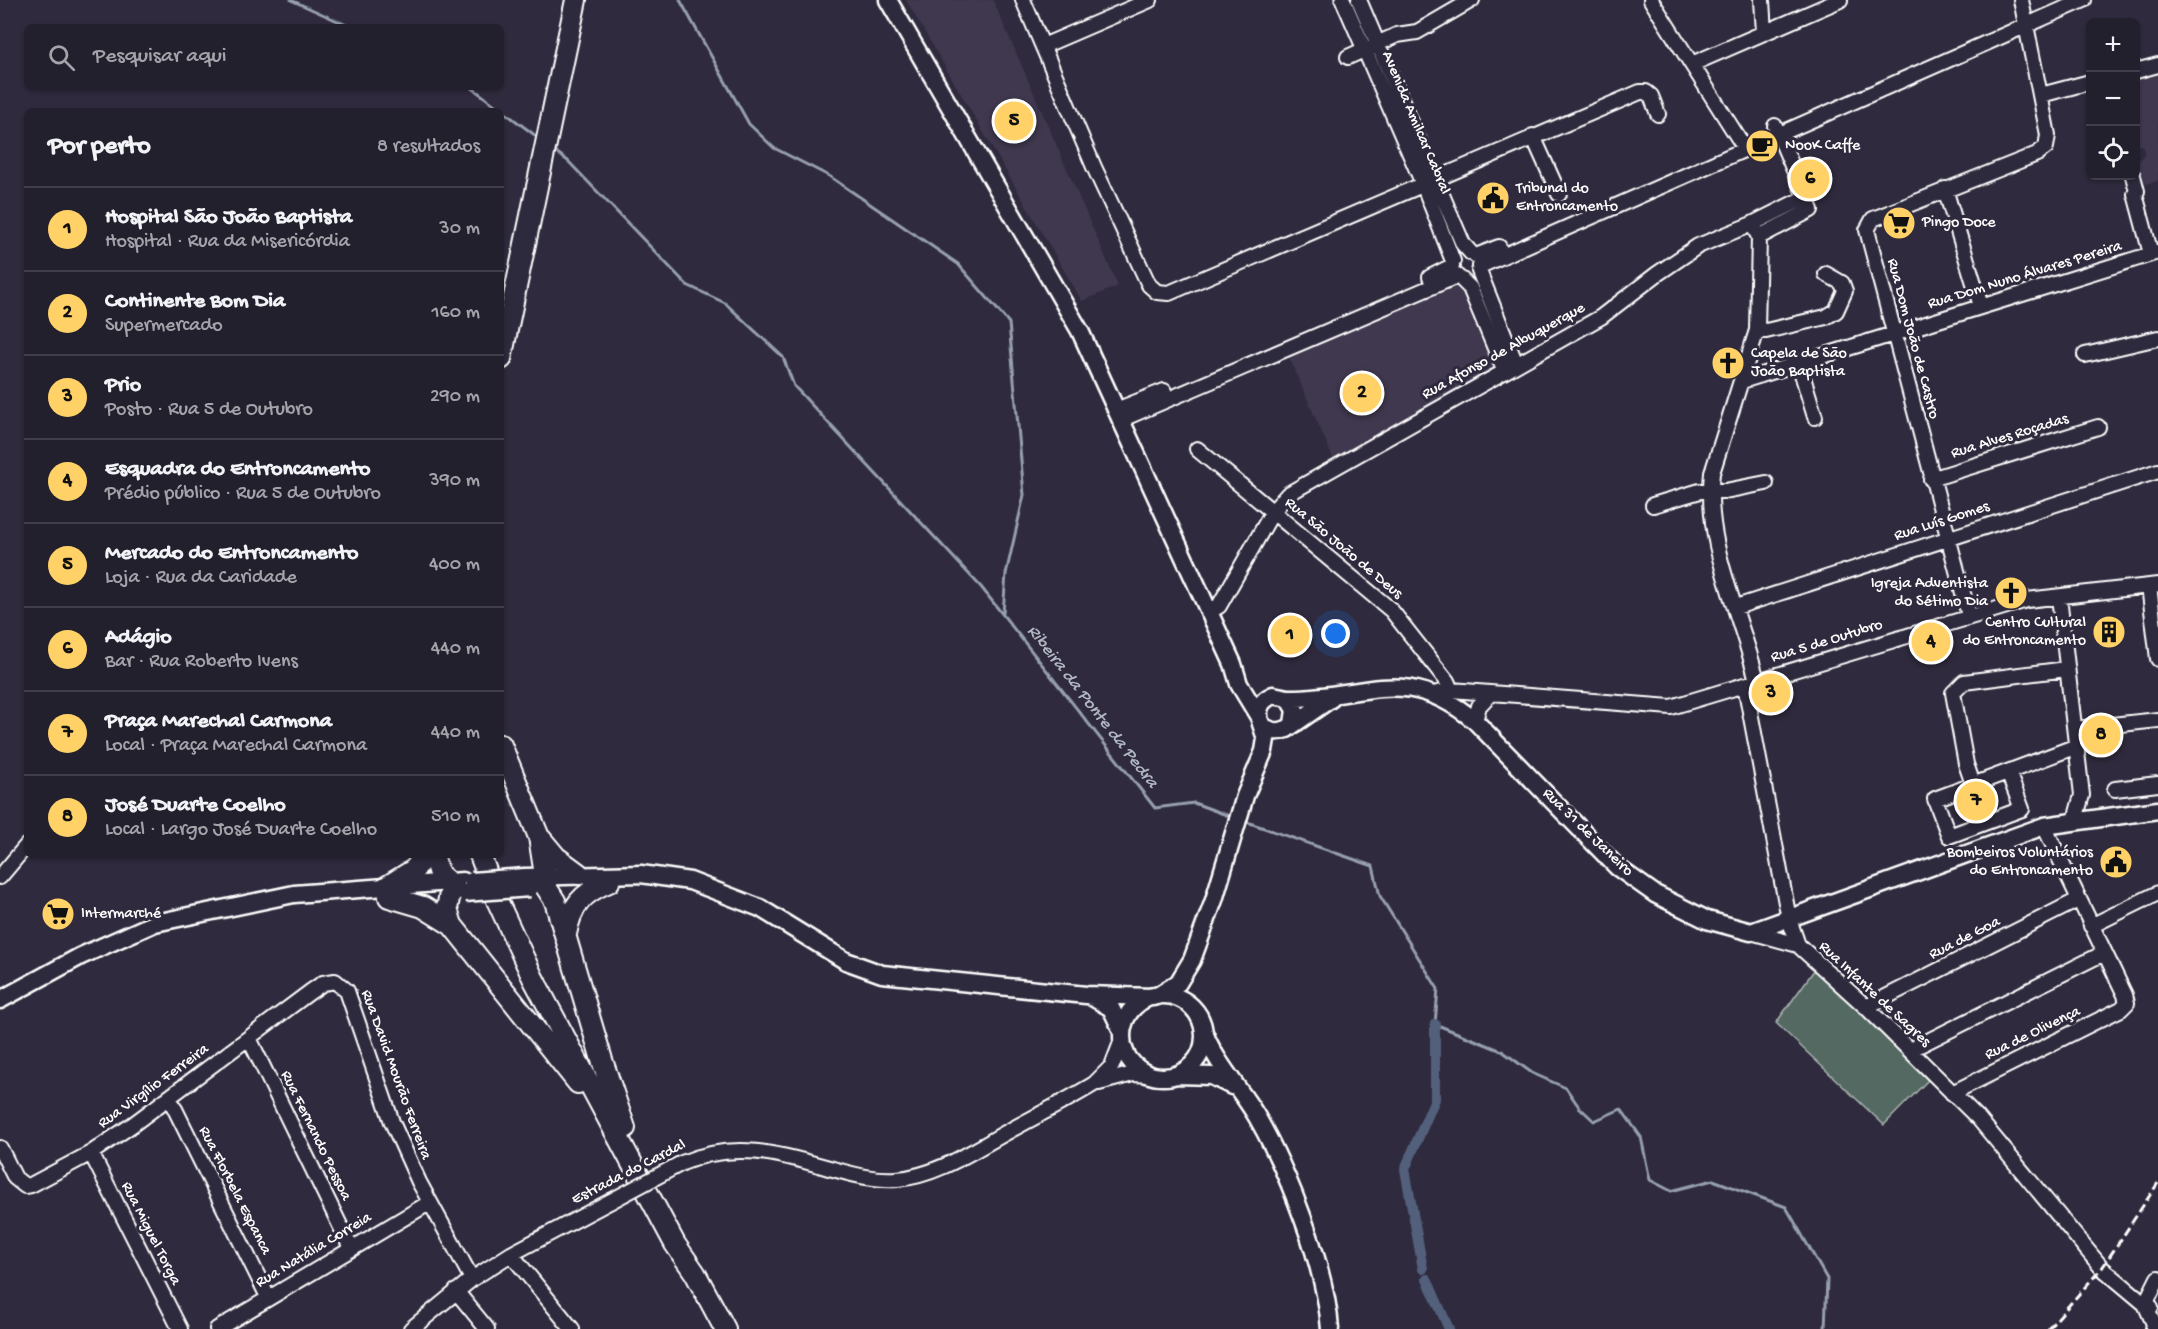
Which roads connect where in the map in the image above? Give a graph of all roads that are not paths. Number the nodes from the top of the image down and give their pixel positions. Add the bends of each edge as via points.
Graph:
1 (576, 0) edge
2 (888, 0) edge
3 (1023, 0) edge
4 (1150, 0) edge
5 (1343, 0) edge
6 (1359, 0) edge
7 (1472, 0) edge
8 (1651, 0) edge
9 (1762, 0) edge
10 (1840, 0) edge
11 (2021, 0) edge
12 (2064, 0) edge
13 (2084, 0) edge
14 (2025, 21) junction
15 (1764, 33) junction
16 (1380, 43) junction
17 (1042, 46) junction
18 (1366, 49) junction
19 (1348, 57) dead end
20 (1692, 64) junction
21 (2158, 65) edge
22 (2140, 70) edge
23 (2086, 83) edge
24 (2041, 95) junction
25 (1658, 114) dead end
26 (1776, 129) junction
27 (1533, 136) junction
28 (1742, 144) junction
29 (2134, 180) edge
30 (1429, 181) junction
31 (1945, 189) junction
32 (1559, 194) dead end
33 (1806, 197) junction
34 (1752, 224) junction
35 (1759, 237) junction
36 (2155, 253) edge
37 (1476, 261) junction
38 (1456, 270) junction
39 (1826, 274) dead end
40 (1981, 306) junction
41 (1757, 330) junction
42 (1895, 334) junction
43 (2158, 339) edge
44 (504, 345) edge
45 (2085, 355) dead end
46 (1798, 364) junction
47 (1510, 367) junction
48 (1742, 381) junction
49 (1104, 386) junction
50 (1139, 407) junction
51 (1118, 415) junction
52 (1815, 417) dead end
53 (2098, 427) dead end
54 (1131, 439) junction
55 (1197, 448) dead end
56 (2158, 471) edge
57 (1932, 479) junction
58 (1766, 483) dead end
59 (1710, 492) junction
60 (1653, 505) dead end
61 (1273, 511) junction
62 (1947, 537) junction
63 (2154, 585) edge
64 (2059, 597) junction
65 (1736, 607) junction
66 (1209, 612) junction
67 (1969, 616) junction
68 (2158, 659) edge
69 (1233, 664) junction
70 (2067, 669) junction
71 (1751, 683) junction
72 (1451, 690) junction
73 (1491, 693) junction
74 (1433, 694) junction
75 (1336, 695) junction
76 (1280, 697) junction
77 (1260, 720) junction
78 (2158, 720) edge
79 (1475, 721) junction
80 (1290, 726) junction
81 (2075, 729) junction
82 (2077, 746) junction
83 (504, 752) edge
84 (2008, 771) junction
85 (1973, 784) junction
86 (2158, 784) edge
87 (2115, 789) dead end
88 (2082, 795) junction
89 (1248, 798) junction
90 (2158, 810) edge
91 (2096, 818) junction
92 (2075, 820) junction
93 (2044, 826) junction
94 (539, 837) junction
95 (24, 849) edge
96 (422, 858) edge
97 (434, 858) edge
98 (481, 858) edge
99 (490, 858) edge
100 (579, 874) junction
101 (0, 877) edge
102 (536, 882) junction
103 (609, 882) junction
104 (704, 886) junction
105 (457, 888) junction
106 (388, 892) junction
107 (2158, 893) edge
108 (2078, 900) junction
109 (1789, 919) junction
110 (452, 925) junction
111 (2091, 926) junction
112 (1750, 932) junction
113 (566, 936) junction
114 (1798, 945) junction
115 (2104, 953) junction
116 (1192, 960) junction
117 (335, 981) joint
118 (1086, 995) junction
119 (1155, 996) junction
120 (0, 1000) edge
121 (1866, 1007) junction
122 (1198, 1014) junction
123 (1204, 1032) junction
124 (1122, 1036) junction
125 (249, 1038) junction
126 (1910, 1050) junction
127 (1150, 1075) junction
128 (1178, 1075) junction
129 (1086, 1089) junction
130 (1952, 1093) junction
131 (1242, 1094) junction
132 (170, 1099) junction
133 (617, 1126) junction
134 (0, 1148) edge
135 (91, 1153) junction
136 (429, 1203) junction
137 (351, 1248) junction
138 (511, 1254) junction
139 (2158, 1278) edge
140 (472, 1279) junction
141 (456, 1291) junction
142 (268, 1297) junction
143 (2145, 1304) junction
144 (2158, 1311) edge
145 (180, 1329) edge
146 (217, 1329) edge
147 (411, 1329) edge
148 (487, 1329) edge
149 (572, 1329) edge
150 (725, 1329) edge
151 (1330, 1329) edge
152 (2153, 1329) edge

1 - 44 highway
2 - 49 main road via 1080,331
3 - 17 street
4 - 17 street
5 - 18 street, Avenida Amilcar Cabral
6 - 16 street, Avenida Amilcar Cabral
7 - 16 street via 1425,29
8 - 20 street
9 - 15 street
10 - 15 street
11 - 14 street
12 - 14 street
13 - 14 street
14 - 24 street
14 - 26 street
15 - 20 street
16 - 18 street
16 - 30 street, Avenida Amilcar Cabral
17 - 30 street via 1149,285 1157,292 1168,293
18 - 19 street
18 - 30 street, Avenida Amilcar Cabral
20 - 28 street
21 - 22 street
23 - 24 street
24 - 31 street, Rua Dom João de Castro via 2048,135 2046,147 2037,154
25 - 27 street via 1651,96 1641,92
26 - 28 street
26 - 33 street
27 - 30 street
27 - 32 street
28 - 37 street
29 - 36 street
30 - 37 street, Avenida Amilcar Cabral
30 - 38 street, Avenida Amilcar Cabral
31 - 40 street
31 - 42 street, Rua Dom João de Castro via 1873,219 1868,226
33 - 34 street, Rua Afonso de Albuquerque
33 - 35 street via 1811,210
34 - 35 street
34 - 47 street, Rua Afonso de Albuquerque via 1698,246 1602,317
35 - 41 street, Rua Infante de Sagres
36 - 40 street, Rua Dom Nuno Álvares Pereira
37 - 38 street via 1459,254
37 - 38 street via 1470,279
37 - 47 street, Avenida Amilcar Cabral
38 - 47 street, Avenida Amilcar Cabral via 1470,288
38 - 50 street
39 - 41 street via 1842,283 1845,291 1836,310 1826,317
40 - 42 street, Rua Dom Nuno Álvares Pereira
41 - 48 street, Rua Infante de Sagres
42 - 46 street, Rua Dom Nuno Álvares Pereira
42 - 57 street, Rua Dom João de Castro
43 - 45 street
46 - 48 street, Rua Dom Nuno Álvares Pereira
46 - 52 street
47 - 61 street, Rua Afonso de Albuquerque via 1288,494
48 - 59 street, Rua Infante de Sagres via 1712,473
49 - 50 street
49 - 51 main road
50 - 51 street
50 - 54 street
51 - 54 main road
53 - 57 street, Rua Alves Roçadas
54 - 66 main road
55 - 61 street, Rua São João de Deus
56 - 62 street, Rua Luís Gomes
57 - 62 street, Rua Dom João de Castro
58 - 59 street
59 - 60 street via 1700,491
59 - 65 street, Rua Infante de Sagres via 1722,564
61 - 66 street, Rua Afonso de Albuquerque via 1219,606
61 - 72 street, Rua São João de Deus via 1391,610
62 - 65 street, Rua Luís Gomes
62 - 67 street, Rua Dom João de Castro
63 - 64 street, Rua 5 de Outubro
63 - 68 street
64 - 67 street, Rua 5 de Outubro via 2027,600
64 - 70 street
65 - 71 street, Rua Infante de Sagres
66 - 69 main road
67 - 71 street, Rua 5 de Outubro
69 - 76 main road via 1254,686
69 - 77 main road via 1239,684
70 - 81 street
70 - 85 street via 1957,686 1953,693
71 - 73 street, Rua 5 de Outubro via 1671,707
71 - 109 street, Rua Infante de Sagres
72 - 73 street, Rua 5 de Outubro
72 - 74 street, Rua 5 de Outubro
73 - 79 street via 1479,706
74 - 75 main road, Rua 31 de Janeiro via 1400,687 1367,687
74 - 79 main road, Rua 31 de Janeiro
75 - 76 main road
75 - 80 main road
76 - 77 main road via 1261,703
76 - 80 main road via 1295,710
77 - 80 main road via 1273,732
77 - 89 main road via 1266,739
78 - 81 street
79 - 112 main road, Rua 31 de Janeiro via 1617,867 1655,894 1707,920
80 - 89 main road
81 - 82 street
82 - 84 street
82 - 88 street
83 - 94 highway
84 - 85 street
84 - 85 street via 2022,809 1949,836 1935,799
86 - 87 street
88 - 91 street
88 - 92 street
89 - 116 main road
90 - 91 main road
91 - 92 main road
92 - 93 main road
93 - 108 street
93 - 109 main road
94 - 100 highway via 556,857
94 - 102 highway
95 - 101 street
96 - 106 highway
97 - 105 highway via 439,874
98 - 133 highway via 520,951
99 - 133 highway via 526,945
100 - 102 main road
100 - 104 main road via 661,876
102 - 103 main road
102 - 105 main road, bridge
102 - 113 highway via 555,901
103 - 104 main road
103 - 113 highway via 577,902 569,916
104 - 118 main road via 760,908 846,961 871,971
105 - 106 main road
105 - 110 highway via 447,909
106 - 110 highway
106 - 120 main road via 235,905 155,923 81,956
107 - 111 street
108 - 111 street
108 - 121 street, Rua de Goa
109 - 112 main road
109 - 114 street, Rua Infante de Sagres
110 - 133 highway
111 - 115 street
112 - 114 street, Rua 31 de Janeiro
113 - 133 highway
114 - 121 street, Rua Infante de Sagres
115 - 126 street
115 - 130 street, Rua de Olivença via 2125,995 2127,1003 2121,1009
116 - 119 main road via 1178,983
116 - 122 main road via 1190,986
117 - 125 street, Rua Virgílio Ferreira via 323,983
117 - 136 street, Rua David Mourão Ferreira via 348,991 392,1122
118 - 119 main road
118 - 124 main road via 1111,1008
119 - 122 main road via 1180,999
119 - 124 main road via 1134,1008
121 - 126 street, Rua Infante de Sagres
122 - 123 main road
123 - 128 main road via 1198,1058
123 - 131 main road via 1215,1057
124 - 127 main road via 1131,1062
124 - 129 street via 1112,1066
125 - 132 street, Rua Virgílio Ferreira
125 - 137 street, Rua Fernando Pessoa
126 - 130 street, Rua Infante de Sagres
127 - 128 main road
127 - 129 street via 1124,1075
128 - 131 main road via 1218,1077
129 - 138 street, Estrada do Cardal, bridge via 958,1159 908,1178 885,1180 855,1175 776,1152 716,1152 682,1163
130 - 143 street, Rua Infante de Sagres via 1978,1118 2102,1268
131 - 151 main road via 1286,1177 1319,1271
132 - 135 street, Rua Virgílio Ferreira
132 - 142 street, Rua Florbela Espanca
133 - 150 highway via 675,1244
134 - 135 street, Rua Virgílio Ferreira via 15,1178 26,1186
135 - 145 street, Rua Miguel Torga
136 - 137 street, Rua Natália Correia
136 - 140 street, Rua David Mourão Ferreira
137 - 142 street, Rua Natália Correia
138 - 140 street, Estrada do Cardal
138 - 149 street
139 - 143 street
140 - 141 street, Estrada do Cardal
141 - 147 street, Estrada do Cardal
141 - 148 street
142 - 146 street, Rua Natália Correia
143 - 144 street, Rua Infante de Sagres
143 - 152 street

